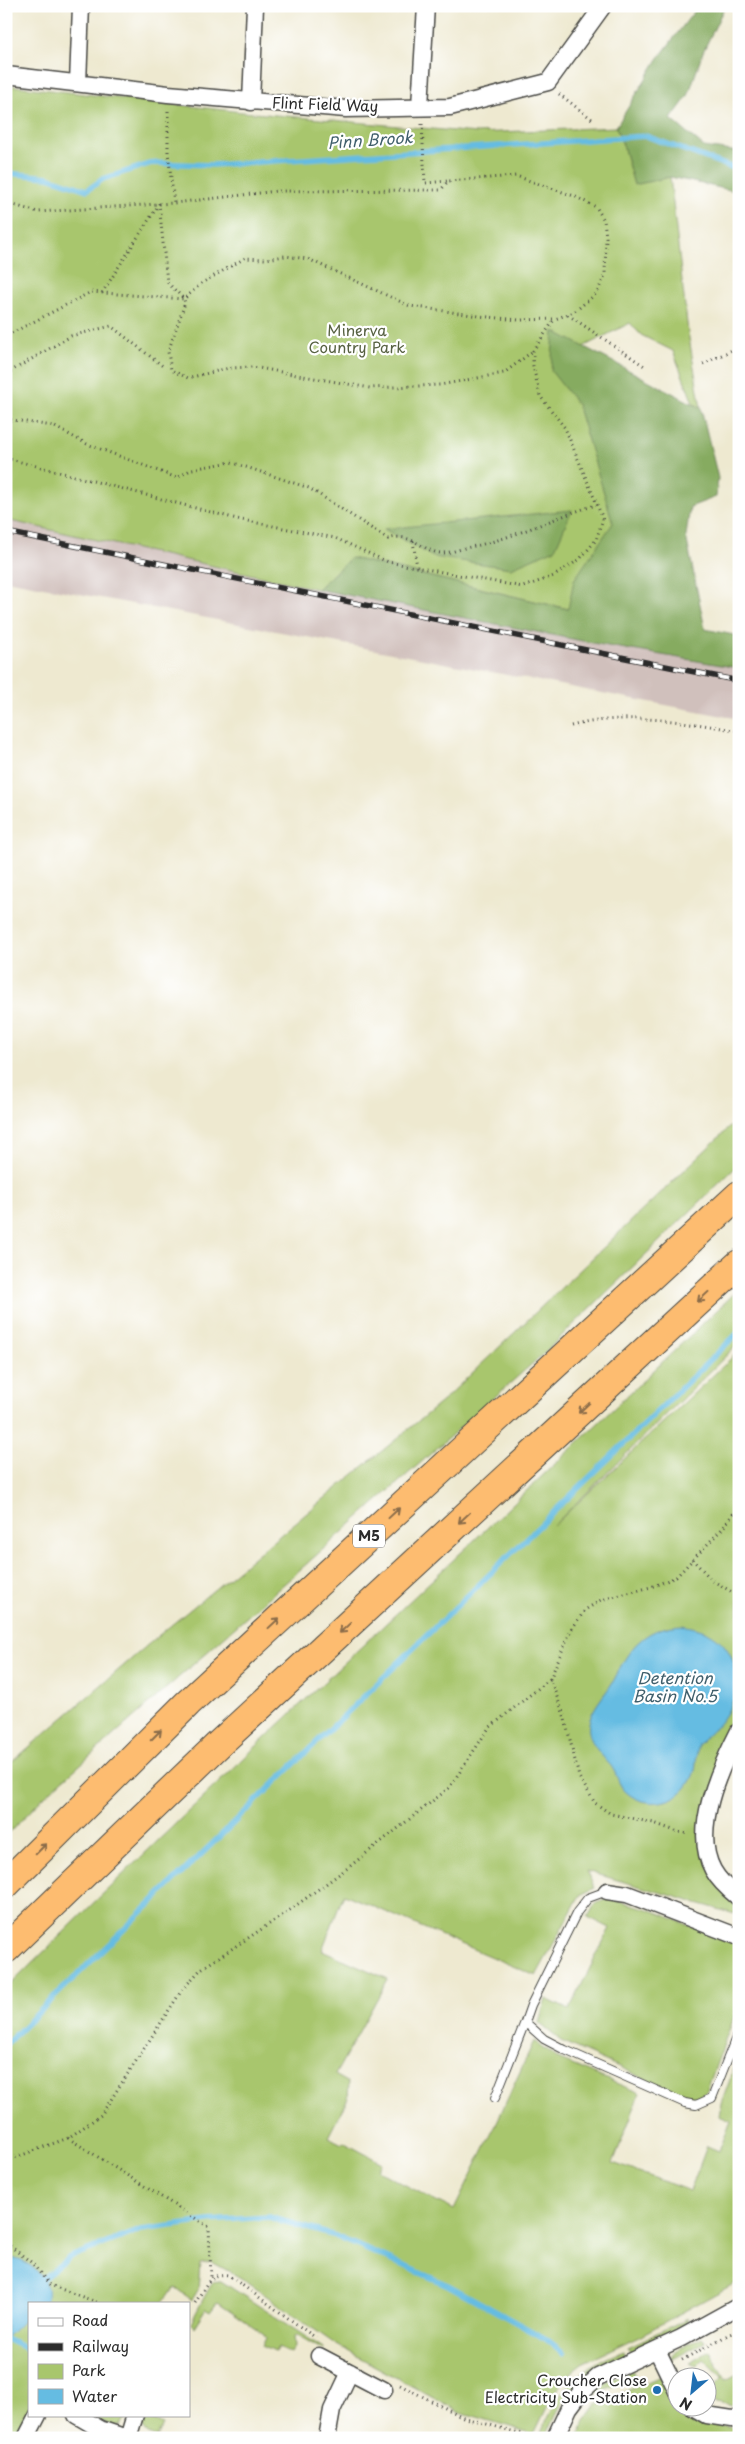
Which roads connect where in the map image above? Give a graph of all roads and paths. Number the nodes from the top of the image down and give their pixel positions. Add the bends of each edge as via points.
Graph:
1 (81, 6) edge
2 (255, 6) edge
3 (426, 6) edge
4 (603, 6) edge
5 (6, 76) edge
6 (78, 82) junction
7 (548, 82) junction
8 (168, 94) junction
9 (251, 102) junction
10 (420, 106) junction
11 (592, 119) dead end
12 (422, 147) dead end
13 (448, 181) junction
14 (6, 203) edge
15 (159, 203) junction
16 (174, 203) junction
17 (102, 293) junction
18 (184, 300) junction
19 (568, 314) junction
20 (555, 319) junction
21 (6, 336) edge
22 (739, 350) edge
23 (533, 351) junction
24 (704, 364) dead end
25 (164, 366) dead end
26 (646, 367) dead end
27 (6, 374) edge
28 (6, 419) edge
29 (6, 458) edge
30 (596, 505) junction
31 (412, 540) junction
32 (417, 567) junction
33 (571, 726) dead end
34 (739, 731) edge
35 (739, 1195) edge
36 (739, 1264) edge
37 (739, 1505) edge
38 (692, 1559) junction
39 (739, 1596) edge
40 (550, 1679) junction
41 (739, 1732) edge
42 (704, 1836) junction
43 (6, 1884) edge
44 (607, 1891) joint
45 (739, 1898) edge
46 (739, 1937) edge
47 (6, 1949) edge
48 (525, 2022) junction
49 (739, 2030) edge
50 (494, 2098) dead end
51 (68, 2138) junction
52 (6, 2160) edge
53 (6, 2243) edge
54 (211, 2277) dead end
55 (96, 2302) edge
56 (739, 2306) edge
57 (734, 2332) dead end
58 (736, 2336) dead end
59 (657, 2350) junction
60 (319, 2356) dead end
61 (687, 2358) dead end
62 (689, 2362) dead end
63 (350, 2372) junction
64 (668, 2373) edge
65 (384, 2390) dead end
66 (37, 2416) edge
67 (78, 2416) edge
68 (135, 2416) edge
69 (713, 2416) edge
70 (739, 2420) edge
71 (26, 2438) edge
72 (128, 2438) edge
73 (327, 2438) edge
74 (555, 2438) edge

1 - 6 street
2 - 9 street
3 - 10 street
4 - 7 street
5 - 6 street, Flint Field Way
6 - 8 street, Flint Field Way
7 - 10 street, Flint Field Way via 460,105
7 - 11 path
8 - 9 street, Flint Field Way
8 - 16 path via 168,152
9 - 10 street, Flint Field Way via 346,109
12 - 13 path via 425,183
13 - 16 path via 441,190 277,191
13 - 19 path via 516,176 596,207 604,220 605,275 597,293
14 - 15 path via 38,212
15 - 16 path
15 - 17 path
15 - 18 path via 167,282
17 - 18 path
17 - 21 path via 92,292
18 - 20 path via 202,284 245,258 285,256 308,259 410,306 519,320
18 - 23 path via 168,352 171,370 188,378 229,368 253,367 370,388 440,385 504,373
19 - 20 path
19 - 26 path
20 - 23 path
22 - 24 path via 732,350
23 - 30 path via 540,396 565,428
25 - 27 path via 111,326 71,336
28 - 31 path via 53,426 87,444 177,478 192,469 230,462 309,488 388,540 397,536
29 - 32 path via 237,519 335,538 388,562
30 - 31 path via 479,546 440,553
30 - 32 path via 602,519 596,540 580,558 554,576 523,587
31 - 32 path
33 - 34 path via 600,719 681,720
43 -> 35 highway, M5 via 188,1703
36 -> 47 highway via 219,1744
37 - 38 path via 723,1528
38 - 39 path via 714,1581
38 - 40 path via 676,1577 602,1600 585,1610 571,1630
40 - 42 path via 564,1715 579,1777 595,1803 611,1814
40 - 51 path via 489,1728 449,1788 349,1867 201,1970 182,1990 109,2105 101,2115
41 - 42 street via 722,1767
42 - 45 street via 712,1868 721,1882
44 - 46 street via 627,1894
44 - 48 lane via 588,1898 577,1912
48 - 49 lane via 544,2039 565,2050 696,2105 712,2098
48 - 50 lane
51 - 52 path
51 - 54 path via 209,2228
53 - 55 path via 32,2262 50,2285
56 - 59 street
57 - 58 path
59 - 64 street
59 - 74 street via 606,2372 590,2383 569,2408
60 - 63 street
61 - 62 path
63 - 65 street
63 - 73 street via 332,2410
66 - 71 street
67 - 72 street via 100,2429
68 - 72 street
69 - 70 street

